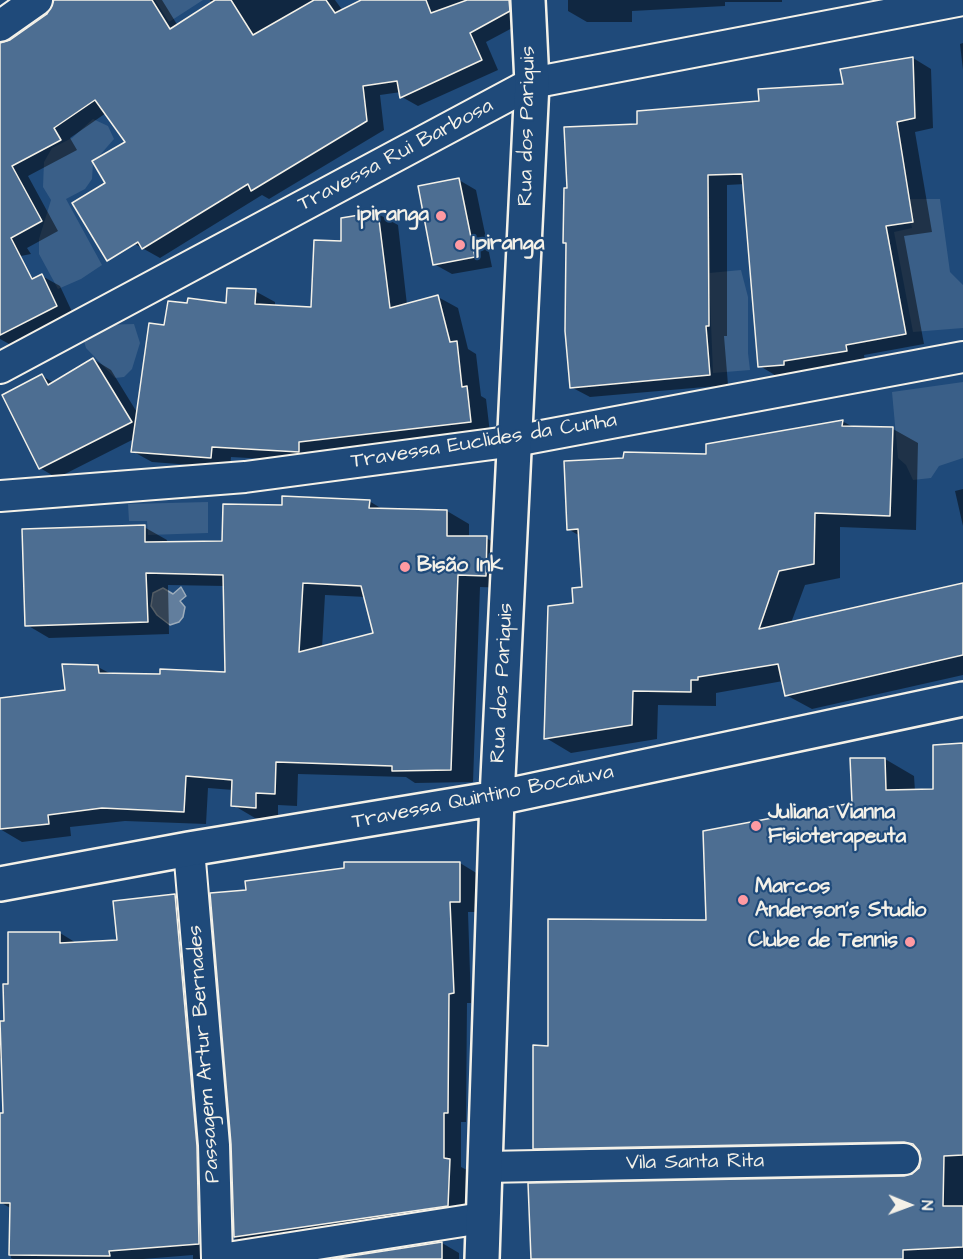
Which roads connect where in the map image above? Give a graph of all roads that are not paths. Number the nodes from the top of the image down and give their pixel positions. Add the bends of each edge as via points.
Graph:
1 (37, 0) edge
2 (528, 0) edge
3 (963, 0) edge
4 (0, 26) edge
5 (532, 83) junction
6 (963, 357) edge
7 (0, 368) edge
8 (515, 441) junction
9 (0, 496) edge
10 (963, 699) edge
11 (497, 798) junction
12 (189, 849) junction
13 (0, 884) edge
14 (904, 1159) dead end
15 (485, 1167) junction
16 (482, 1218) junction
17 (219, 1259) edge
18 (482, 1259) edge

1 - 4 street
2 - 5 street, Rua dos Pariquis
3 - 5 street, Travessa Rui Barbosa
5 - 7 street, Travessa Rui Barbosa
5 - 8 street, Rua dos Pariquis
6 - 8 street, Travessa Euclides da Cunha
8 - 9 street, Travessa Euclides da Cunha via 245,477
8 - 11 street, Rua dos Pariquis
10 - 11 street, Travessa Quintino Bocaiuva
11 - 12 street, Travessa Quintino Bocaiuva
11 - 15 street, Rua dos Pariquis
12 - 13 street, Travessa Quintino Bocaiuva
12 - 17 street, Passagem Artur Bernades via 214,1145
14 - 15 street, Vila Santa Rita
15 - 16 street, Rua dos Pariquis
16 - 17 street
16 - 18 street, Rua dos Pariquis

